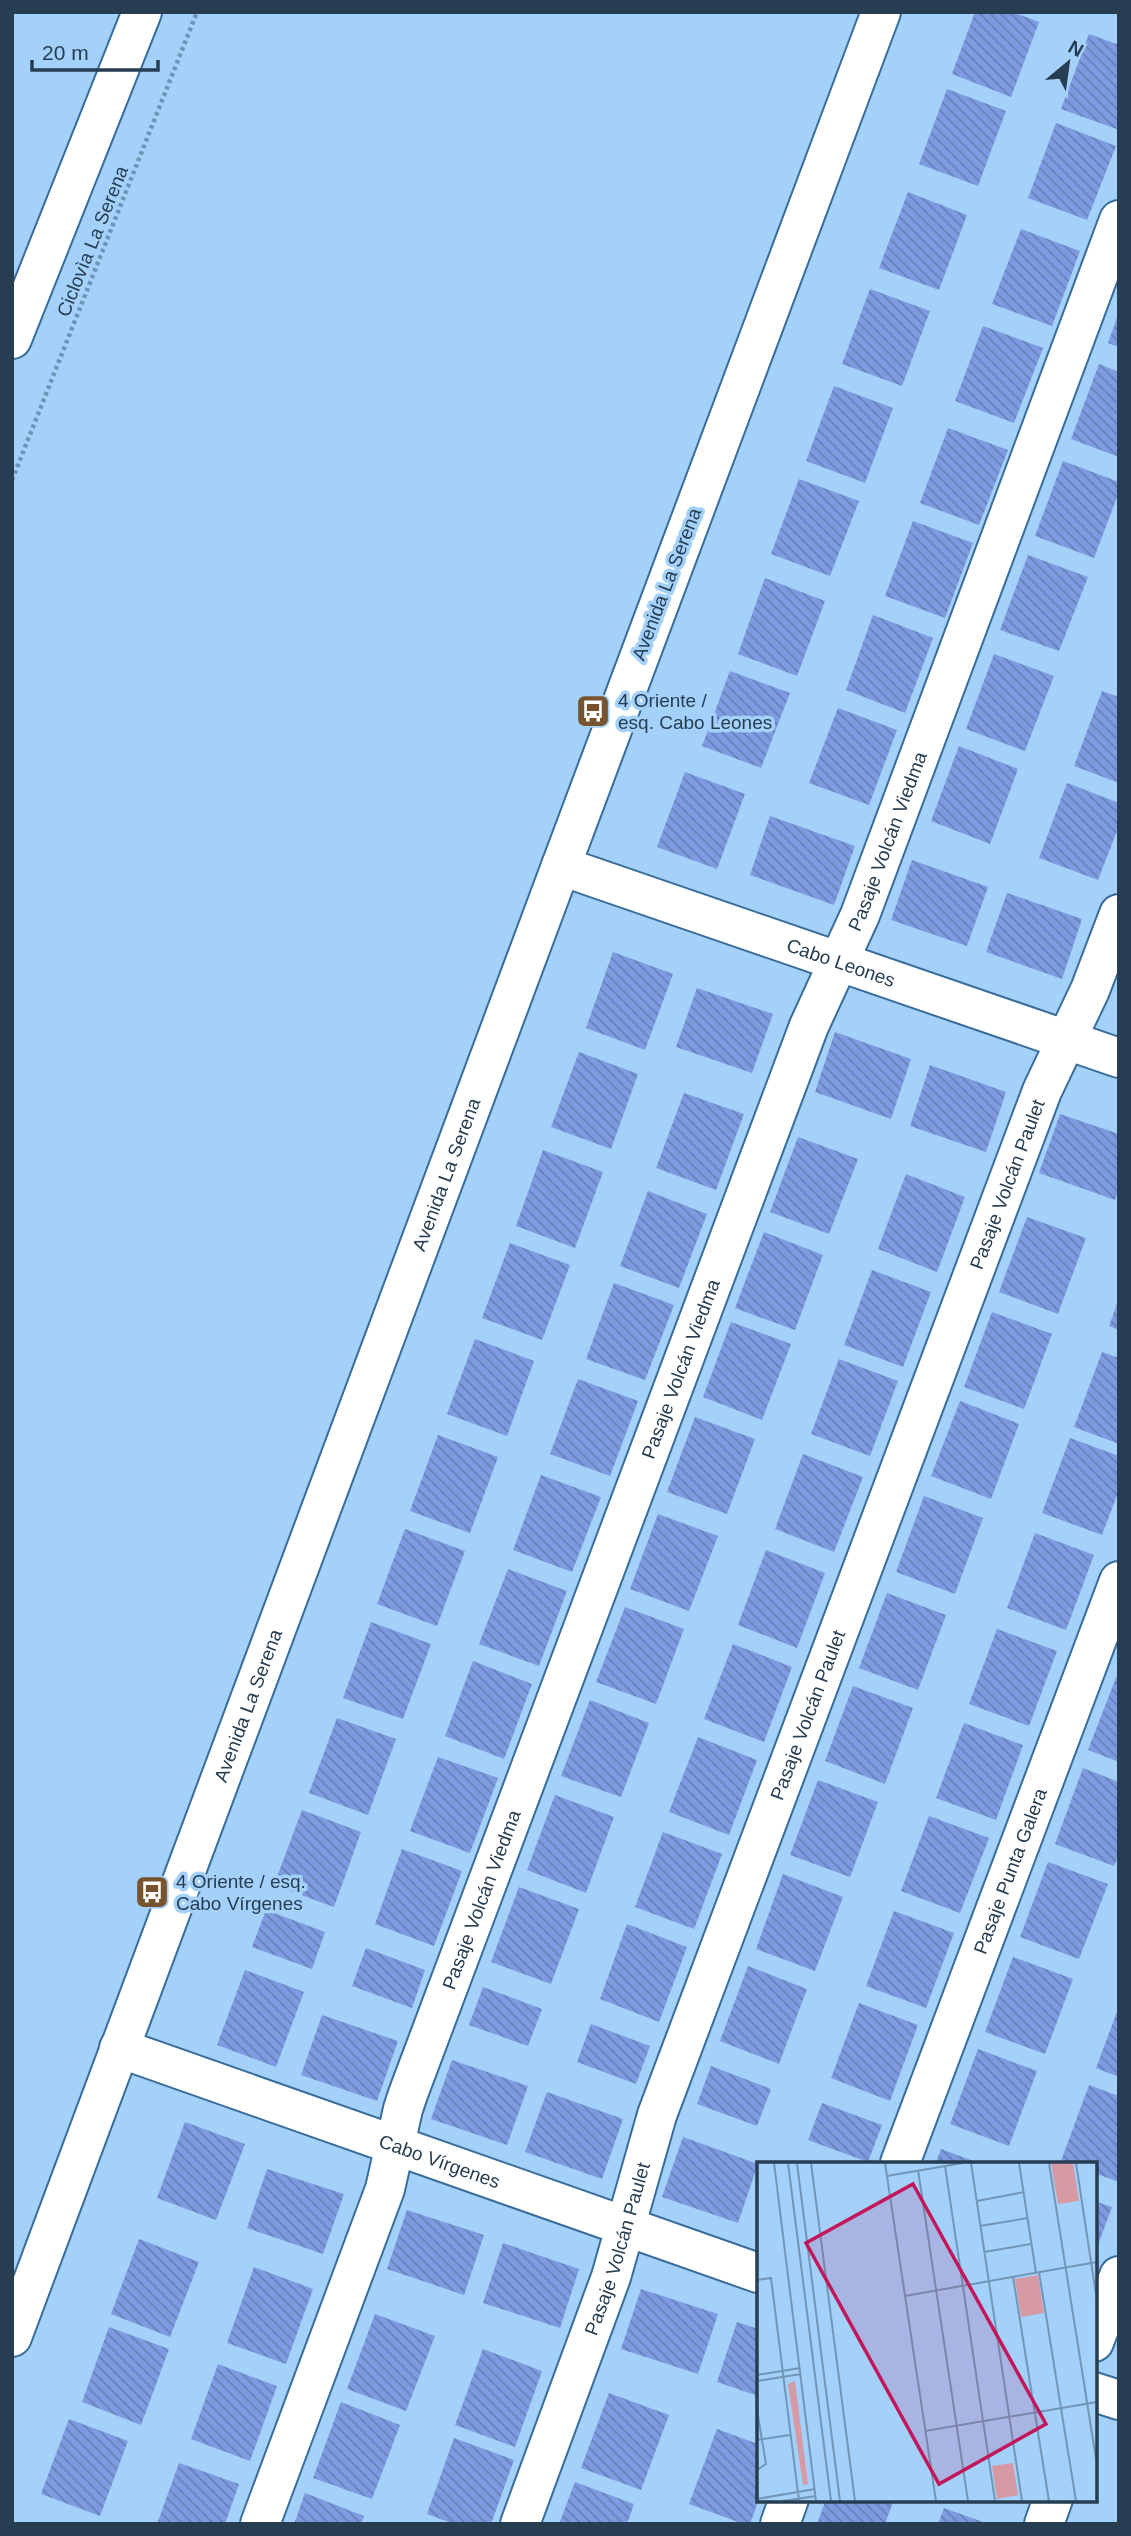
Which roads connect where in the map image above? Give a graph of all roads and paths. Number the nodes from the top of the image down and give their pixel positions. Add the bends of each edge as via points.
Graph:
1 (142, 12) edge
2 (197, 12) edge
3 (881, 12) edge
4 (1119, 220) edge
5 (12, 339) edge
6 (12, 480) edge
7 (561, 866) junction
8 (1119, 914) edge
9 (838, 962) junction
10 (1067, 1040) junction
11 (1119, 1058) edge
12 (1119, 1581) edge
13 (119, 2048) junction
14 (395, 2145) junction
15 (900, 2162) edge
16 (625, 2226) junction
17 (757, 2273) edge
18 (1119, 2276) edge
19 (12, 2337) edge
20 (1096, 2337) edge
21 (1096, 2393) edge
22 (1119, 2400) edge
23 (788, 2501) edge
24 (1052, 2501) edge
25 (260, 2524) edge
26 (520, 2524) edge
27 (780, 2524) edge
28 (1044, 2524) edge

1 - 5 street
2 - 6 path, Ciclovìa La Serena
3 - 7 street, Avenida La Serena
4 - 9 street, Pasaje Volcán Viedma via 869,892
7 - 9 street, Cabo Leones
7 - 13 street, Avenida La Serena
8 - 10 street, Pasaje Volcán Paulet
9 - 10 street, Cabo Leones
9 - 14 street, Pasaje Volcán Viedma via 814,1014 402,2109
10 - 11 street, Cabo Leones
10 - 16 street, Pasaje Volcán Paulet via 1042,1091 657,2115
12 - 15 street, Pasaje Punta Galera
13 - 14 street, Cabo Vírgenes
13 - 19 street, Avenida La Serena
14 - 16 street, Cabo Vírgenes
14 - 25 street, Pasaje Volcán Viedma via 385,2189
16 - 17 street, Cabo Vírgenes
16 - 26 street, Pasaje Volcán Paulet via 607,2289
18 - 20 street
21 - 22 street
23 - 27 street
24 - 28 street

